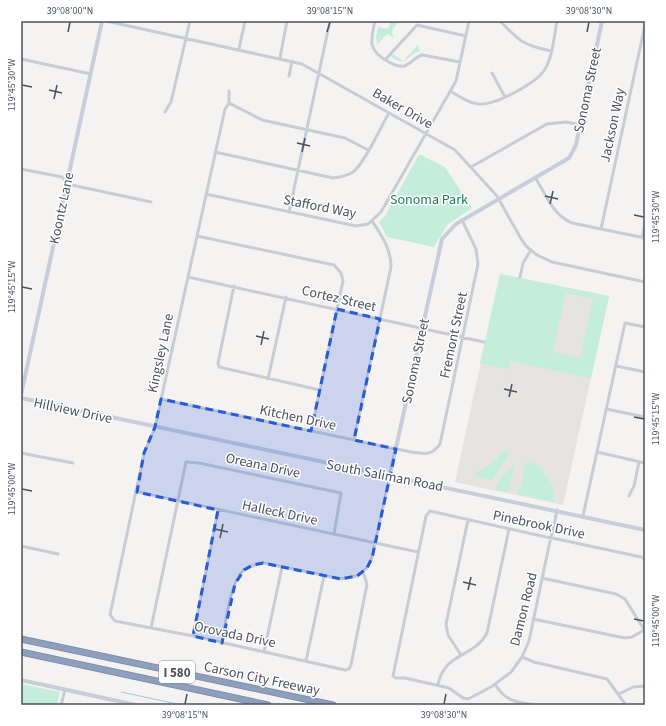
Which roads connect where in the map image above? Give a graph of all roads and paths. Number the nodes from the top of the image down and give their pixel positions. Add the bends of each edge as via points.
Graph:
1 (102, 21) edge
2 (106, 21) edge
3 (190, 21) edge
4 (245, 21) edge
5 (288, 21) edge
6 (330, 21) edge
7 (375, 21) edge
8 (469, 21) edge
9 (500, 21) edge
10 (558, 21) edge
11 (602, 21) edge
12 (645, 25) edge
13 (466, 36) junction
14 (186, 38) junction
15 (239, 49) junction
16 (551, 51) junction
17 (280, 58) junction
18 (21, 59) edge
19 (385, 60) junction
20 (292, 61) junction
21 (460, 62) junction
22 (319, 73) junction
23 (492, 73) dead end
24 (91, 74) junction
25 (288, 76) dead end
26 (229, 91) dead end
27 (450, 91) junction
28 (505, 96) junction
29 (229, 103) junction
30 (165, 112) dead end
31 (389, 113) junction
32 (580, 125) junction
33 (307, 129) junction
34 (426, 134) junction
35 (368, 150) junction
36 (215, 152) junction
37 (471, 167) junction
38 (21, 169) edge
39 (298, 170) junction
40 (536, 179) junction
41 (66, 184) junction
42 (206, 194) junction
43 (499, 199) junction
44 (151, 202) dead end
45 (289, 212) junction
46 (462, 220) junction
47 (372, 221) junction
48 (645, 223) edge
49 (601, 229) junction
50 (197, 236) junction
51 (643, 238) edge
52 (531, 250) junction
53 (188, 277) junction
54 (520, 277) dead end
55 (645, 282) edge
56 (234, 286) junction
57 (286, 297) junction
58 (337, 309) junction
59 (380, 319) junction
60 (645, 327) edge
61 (422, 328) junction
62 (463, 337) junction
63 (484, 342) dead end
64 (616, 366) junction
65 (645, 372) edge
66 (268, 379) junction
67 (320, 390) junction
68 (21, 395) edge
69 (21, 398) edge
70 (161, 399) junction
71 (606, 409) junction
72 (645, 417) edge
73 (126, 421) joint
74 (155, 427) junction
75 (311, 431) junction
76 (354, 440) junction
77 (396, 449) junction
78 (596, 452) junction
79 (21, 453) edge
80 (430, 453) joint
81 (639, 462) junction
82 (72, 463) dead end
83 (645, 463) edge
84 (390, 475) junction
85 (137, 492) junction
86 (629, 496) dead end
87 (178, 501) junction
88 (218, 510) junction
89 (557, 510) junction
90 (583, 516) junction
91 (468, 520) junction
92 (509, 529) junction
93 (645, 530) edge
94 (334, 534) junction
95 (551, 538) junction
96 (375, 543) junction
97 (21, 546) edge
98 (418, 552) junction
99 (58, 554) dead end
100 (645, 559) edge
101 (282, 567) junction
102 (363, 572) junction
103 (324, 576) junction
104 (542, 578) junction
105 (111, 618) joint
106 (533, 620) junction
107 (151, 628) junction
108 (645, 630) edge
109 (193, 636) junction
110 (21, 639) edge
111 (222, 643) junction
112 (21, 652) edge
113 (264, 652) junction
114 (461, 655) junction
115 (522, 657) junction
116 (306, 661) junction
117 (21, 680) edge
118 (438, 684) junction
119 (495, 684) junction
120 (645, 686) edge
121 (64, 690) junction
122 (619, 694) junction
123 (62, 705) edge
124 (136, 705) edge
125 (268, 705) edge
126 (333, 705) edge
127 (534, 705) edge
128 (626, 705) edge

1 - 24 street, Koontz Lane
2 - 14 street, Baker Drive
3 - 14 street
4 - 15 street
5 - 17 street
6 - 22 street
7 - 19 street via 371,44 374,52
8 - 13 street, Stafford Way
9 - 16 street via 520,41
10 - 16 street
11 - 32 street, Sonoma Street
12 - 49 street, Jackson Way
13 - 19 street via 417,25
13 - 21 street, Stafford Way
14 - 15 street, Baker Drive
14 - 30 street via 171,102
15 - 17 street, Baker Drive
16 - 28 street via 546,69 541,74 531,83
17 - 20 street, Baker Drive
18 - 24 street
19 - 21 street via 402,66 409,64 418,56 425,55
20 - 22 street, Baker Drive
20 - 25 street
21 - 27 street, Stafford Way via 456,81
22 - 31 street, Baker Drive
22 - 33 street
23 - 28 street
24 - 41 street, Koontz Lane
26 - 29 street, Kingsley Lane
27 - 28 street via 479,105
27 - 34 street, Stafford Way
29 - 33 street via 262,120
29 - 36 street, Kingsley Lane via 225,109
31 - 34 street, Baker Drive
31 - 35 street
32 - 37 street via 566,122 547,124
32 - 40 street, Sonoma Street via 569,158
33 - 35 street via 345,138
33 - 39 street
34 - 37 street, Baker Drive via 455,150
34 - 47 street, Stafford Way via 382,212
35 - 39 street via 356,170 343,177 333,178
36 - 39 street
36 - 42 street, Kingsley Lane
37 - 43 street, Baker Drive
38 - 41 street via 62,177
39 - 45 street
40 - 43 street, Sonoma Street
40 - 49 street via 559,215 572,223
41 - 44 street
41 - 68 street, Koontz Lane
42 - 45 street, Stafford Way
42 - 50 street, Kingsley Lane
43 - 46 street, Sonoma Street
43 - 52 street, Baker Drive via 520,237
45 - 47 street, Stafford Way via 356,226
46 - 61 street, Sonoma Street via 447,232 440,245
46 - 62 street, Fremont Street via 476,249 478,264
47 - 59 street via 391,258
48 - 51 street
49 - 51 street
50 - 53 street, Kingsley Lane
50 - 58 street via 334,265 341,273 343,281
52 - 54 street via 523,263
52 - 55 street, Baker Drive via 552,262
53 - 56 street, Cortez Street
53 - 70 street, Kingsley Lane
56 - 57 street, Cortez Street
56 - 66 street via 218,365 223,369
57 - 58 street, Cortez Street
57 - 66 street
58 - 59 street, Cortez Street
58 - 67 street
59 - 61 street, Cortez Street
59 - 76 street
60 - 64 street via 625,322
61 - 62 street, Cortez Street
61 - 77 street, Sonoma Street
62 - 63 street, Cortez Street
62 - 80 street, Fremont Street via 440,444
64 - 65 street
64 - 71 street
66 - 67 street
67 - 75 street
69 - 73 street, Hillview Drive
70 - 74 street, Kingsley Lane
70 - 75 street, Kitchen Drive
71 - 72 street
71 - 78 street
73 - 74 street, South Saliman Road
74 - 84 street, South Saliman Road
74 - 85 street, Kingsley Lane via 144,453
75 - 76 street, Kitchen Drive
76 - 77 street, Kitchen Drive
77 - 80 street, Kitchen Drive
77 - 84 street, Sonoma Street
78 - 81 street
78 - 90 street
79 - 82 street
81 - 83 street
81 - 86 street
84 - 89 street, South Saliman Road
84 - 96 street, Sonoma Street
85 - 87 street, Halleck Drive
85 - 105 street, Kingsley Lane
87 - 88 street, Halleck Drive
87 - 94 street, Oreana Drive via 186,462 341,493
87 - 107 street
88 - 94 street, Halleck Drive
88 - 109 street
89 - 90 street, South Saliman Road
89 - 95 street, Damon Road
90 - 93 street, South Saliman Road
91 - 92 street, Pinebrook Drive
91 - 98 street, Pinebrook Drive via 430,511
91 - 114 street via 446,624 448,635
92 - 95 street, Pinebrook Drive
92 - 114 street via 487,632 480,643
94 - 96 street, Halleck Drive
95 - 100 street, Pinebrook Drive
95 - 104 street, Damon Road
96 - 98 street, Halleck Drive
96 - 102 street, Sonoma Street via 369,565
97 - 99 street
98 - 118 street via 393,676
101 - 103 street
101 - 111 street via 253,565 239,576 233,588
101 - 113 street
102 - 103 street via 349,579
102 - 116 street, Orovada Drive via 367,584 349,669
103 - 116 street
104 - 106 street, Damon Road
104 - 108 street via 616,594 625,600
105 - 107 street, Orovada Drive
106 - 108 street via 625,638
106 - 115 street, Damon Road via 529,641
107 - 109 street, Orovada Drive
109 - 111 street, Orovada Drive
110 - 126 highway, Carson City Freeway / I 580
111 - 113 street, Orovada Drive
112 - 125 highway, Carson City Freeway / I 580
113 - 116 street, Orovada Drive
114 - 118 street via 446,666
115 - 119 street, Damon Road via 511,672
115 - 122 street via 534,662 601,676 609,680
117 - 121 street
118 - 119 street, Damon Road via 466,699 473,698
119 - 127 street via 504,697
120 - 122 street via 633,687
121 - 123 street
121 - 124 street
122 - 128 street

